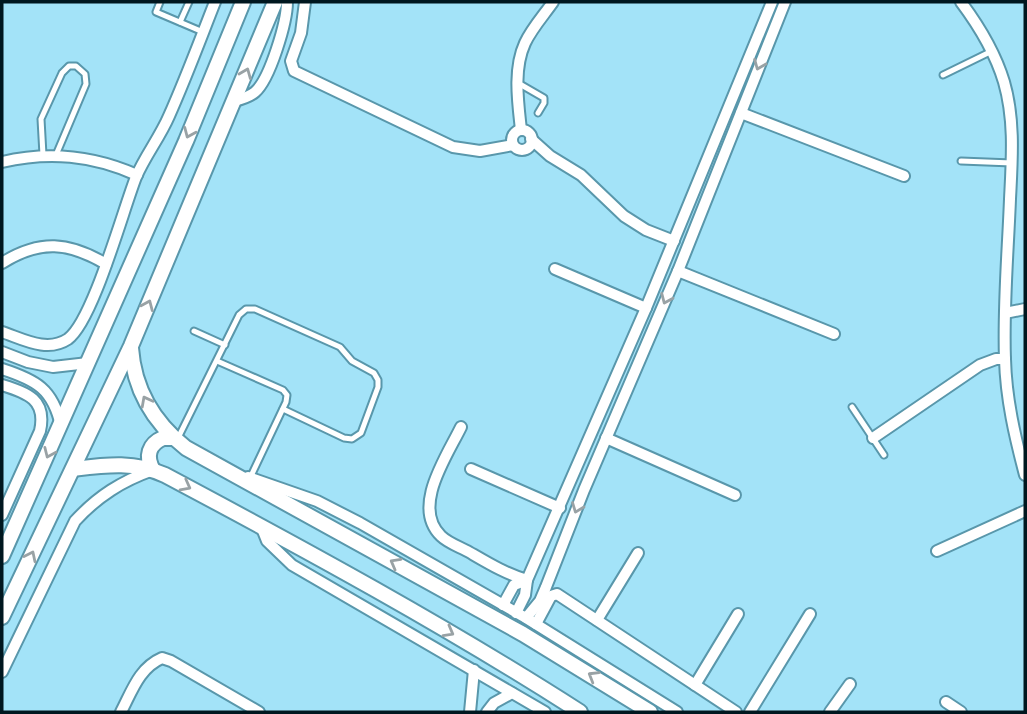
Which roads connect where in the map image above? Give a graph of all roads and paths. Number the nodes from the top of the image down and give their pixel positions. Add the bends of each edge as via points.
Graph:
1 (160, 2) edge
2 (188, 2) edge
3 (215, 2) edge
4 (243, 2) edge
5 (275, 2) edge
6 (287, 2) edge
7 (305, 2) edge
8 (553, 2) edge
9 (772, 2) edge
10 (785, 2) edge
11 (961, 2) edge
12 (180, 22) junction
13 (203, 32) junction
14 (992, 51) junction
15 (274, 53) junction
16 (269, 66) junction
17 (293, 66) junction
18 (943, 75) dead end
19 (518, 83) junction
20 (234, 101) junction
21 (538, 113) dead end
22 (741, 113) junction
23 (521, 130) junction
24 (1025, 134) edge
25 (1012, 135) junction
26 (531, 139) junction
27 (518, 147) junction
28 (43, 155) junction
29 (56, 155) junction
30 (550, 156) junction
31 (961, 161) dead end
32 (2, 162) edge
33 (1012, 163) junction
34 (137, 176) junction
35 (904, 176) dead end
36 (674, 241) junction
37 (2, 263) edge
38 (106, 264) junction
39 (555, 269) dead end
40 (678, 271) junction
41 (646, 308) junction
42 (1025, 309) edge
43 (1005, 313) junction
44 (194, 331) dead end
45 (2, 332) edge
46 (834, 334) dead end
47 (225, 345) junction
48 (131, 346) junction
49 (5, 353) edge
50 (1005, 359) junction
51 (217, 361) junction
52 (88, 363) junction
53 (3, 370) edge
54 (2, 384) edge
55 (852, 407) dead end
56 (283, 409) junction
57 (61, 426) junction
58 (461, 427) dead end
59 (606, 438) junction
60 (873, 438) junction
61 (175, 440) junction
62 (884, 455) dead end
63 (73, 469) junction
64 (471, 469) dead end
65 (153, 470) junction
66 (228, 471) junction
67 (1025, 475) edge
68 (250, 478) junction
69 (7, 491) edge
70 (735, 495) dead end
71 (560, 508) junction
72 (1025, 512) edge
73 (2, 515) edge
74 (261, 526) junction
75 (937, 551) dead end
76 (638, 554) dead end
77 (2, 556) edge
78 (527, 580) junction
79 (503, 605) junction
80 (738, 614) dead end
81 (810, 614) dead end
82 (521, 615) junction
83 (2, 617) edge
84 (597, 620) junction
85 (536, 624) junction
86 (474, 670) junction
87 (2, 672) edge
88 (850, 684) dead end
89 (695, 685) junction
90 (624, 687) junction
91 (512, 693) junction
92 (946, 702) dead end
93 (121, 712) edge
94 (259, 712) edge
95 (470, 712) edge
96 (487, 712) edge
97 (545, 712) edge
98 (580, 712) edge
99 (650, 712) edge
100 (677, 712) edge
101 (736, 712) edge
102 (750, 712) edge
103 (831, 712) edge
104 (961, 712) edge

1 - 12 lane via 156,12
2 - 12 lane
3 - 13 street
4 -> 52 main road
20 -> 5 main road
6 - 15 street
7 - 17 street
8 - 19 street via 524,44
9 - 36 street
10 -> 22 street
11 - 14 street
12 - 13 lane
13 - 34 street via 168,117
14 - 18 lane
14 - 25 street via 1004,82
15 - 16 street
15 - 17 street
16 - 17 street via 282,71
16 - 20 street via 259,89
17 - 27 street via 453,147 480,151
19 - 21 lane via 544,98
19 - 23 street
48 -> 20 main road
22 - 35 street
22 - 40 street
23 - 26 street
23 - 27 street via 514,134
24 - 25 street
25 - 33 street
26 - 27 street via 529,146
26 - 30 street
27 - 30 street
28 - 29 street
28 - 29 lane via 41,119 64,69 76,66 86,83
28 - 32 street
29 - 34 street via 102,162
30 - 36 street via 581,176 633,223
31 - 33 lane
33 - 43 street
34 - 38 street
36 - 41 street
37 - 38 street via 35,247 55,246 87,253
38 - 45 street via 71,337 43,346
39 - 41 street
40 - 46 street
40 -> 59 street
41 - 71 street
42 - 43 street
43 - 50 street
44 - 47 lane
47 - 51 lane
47 - 56 lane via 242,312 255,309 340,347 378,380 361,433 352,439
61 -> 48 main road via 146,403 135,375
48 - 63 main road
49 - 52 street via 53,367
49 - 53 street
50 - 60 street via 980,365
50 - 67 street via 1015,439
51 - 56 lane via 285,392 288,399
51 - 61 lane
52 - 57 main road
53 - 57 street via 23,376 50,395
54 - 69 street via 32,397 42,422
55 - 60 lane
56 - 68 lane
57 -> 77 main road
58 - 78 street via 431,490 428,510 432,524 443,538 503,572
59 - 70 street
59 -> 82 street via 543,594
60 - 62 lane
61 - 65 main road via 163,438 150,447
61 - 66 main road
63 - 65 main road via 127,464
83 -> 63 main road
64 - 71 street
65 -> 74 main road
65 - 87 street via 110,489 75,521
66 - 68 street
90 -> 66 main road
68 - 79 street via 317,501
69 - 73 street
71 - 78 street
72 - 75 street
74 - 86 street via 267,541 292,565
74 -> 98 main road via 506,664
76 - 84 street
78 - 79 street via 514,585
78 - 82 street
79 - 82 street
80 - 89 street
81 - 102 street
82 - 85 street
84 - 85 street via 555,594
84 - 89 street
85 - 90 street
86 - 91 street
86 - 95 street
88 - 103 street
89 - 101 street
90 - 99 main road
90 - 100 street
91 - 96 street
91 - 97 street
92 - 104 street
93 - 94 street via 140,674 162,658

